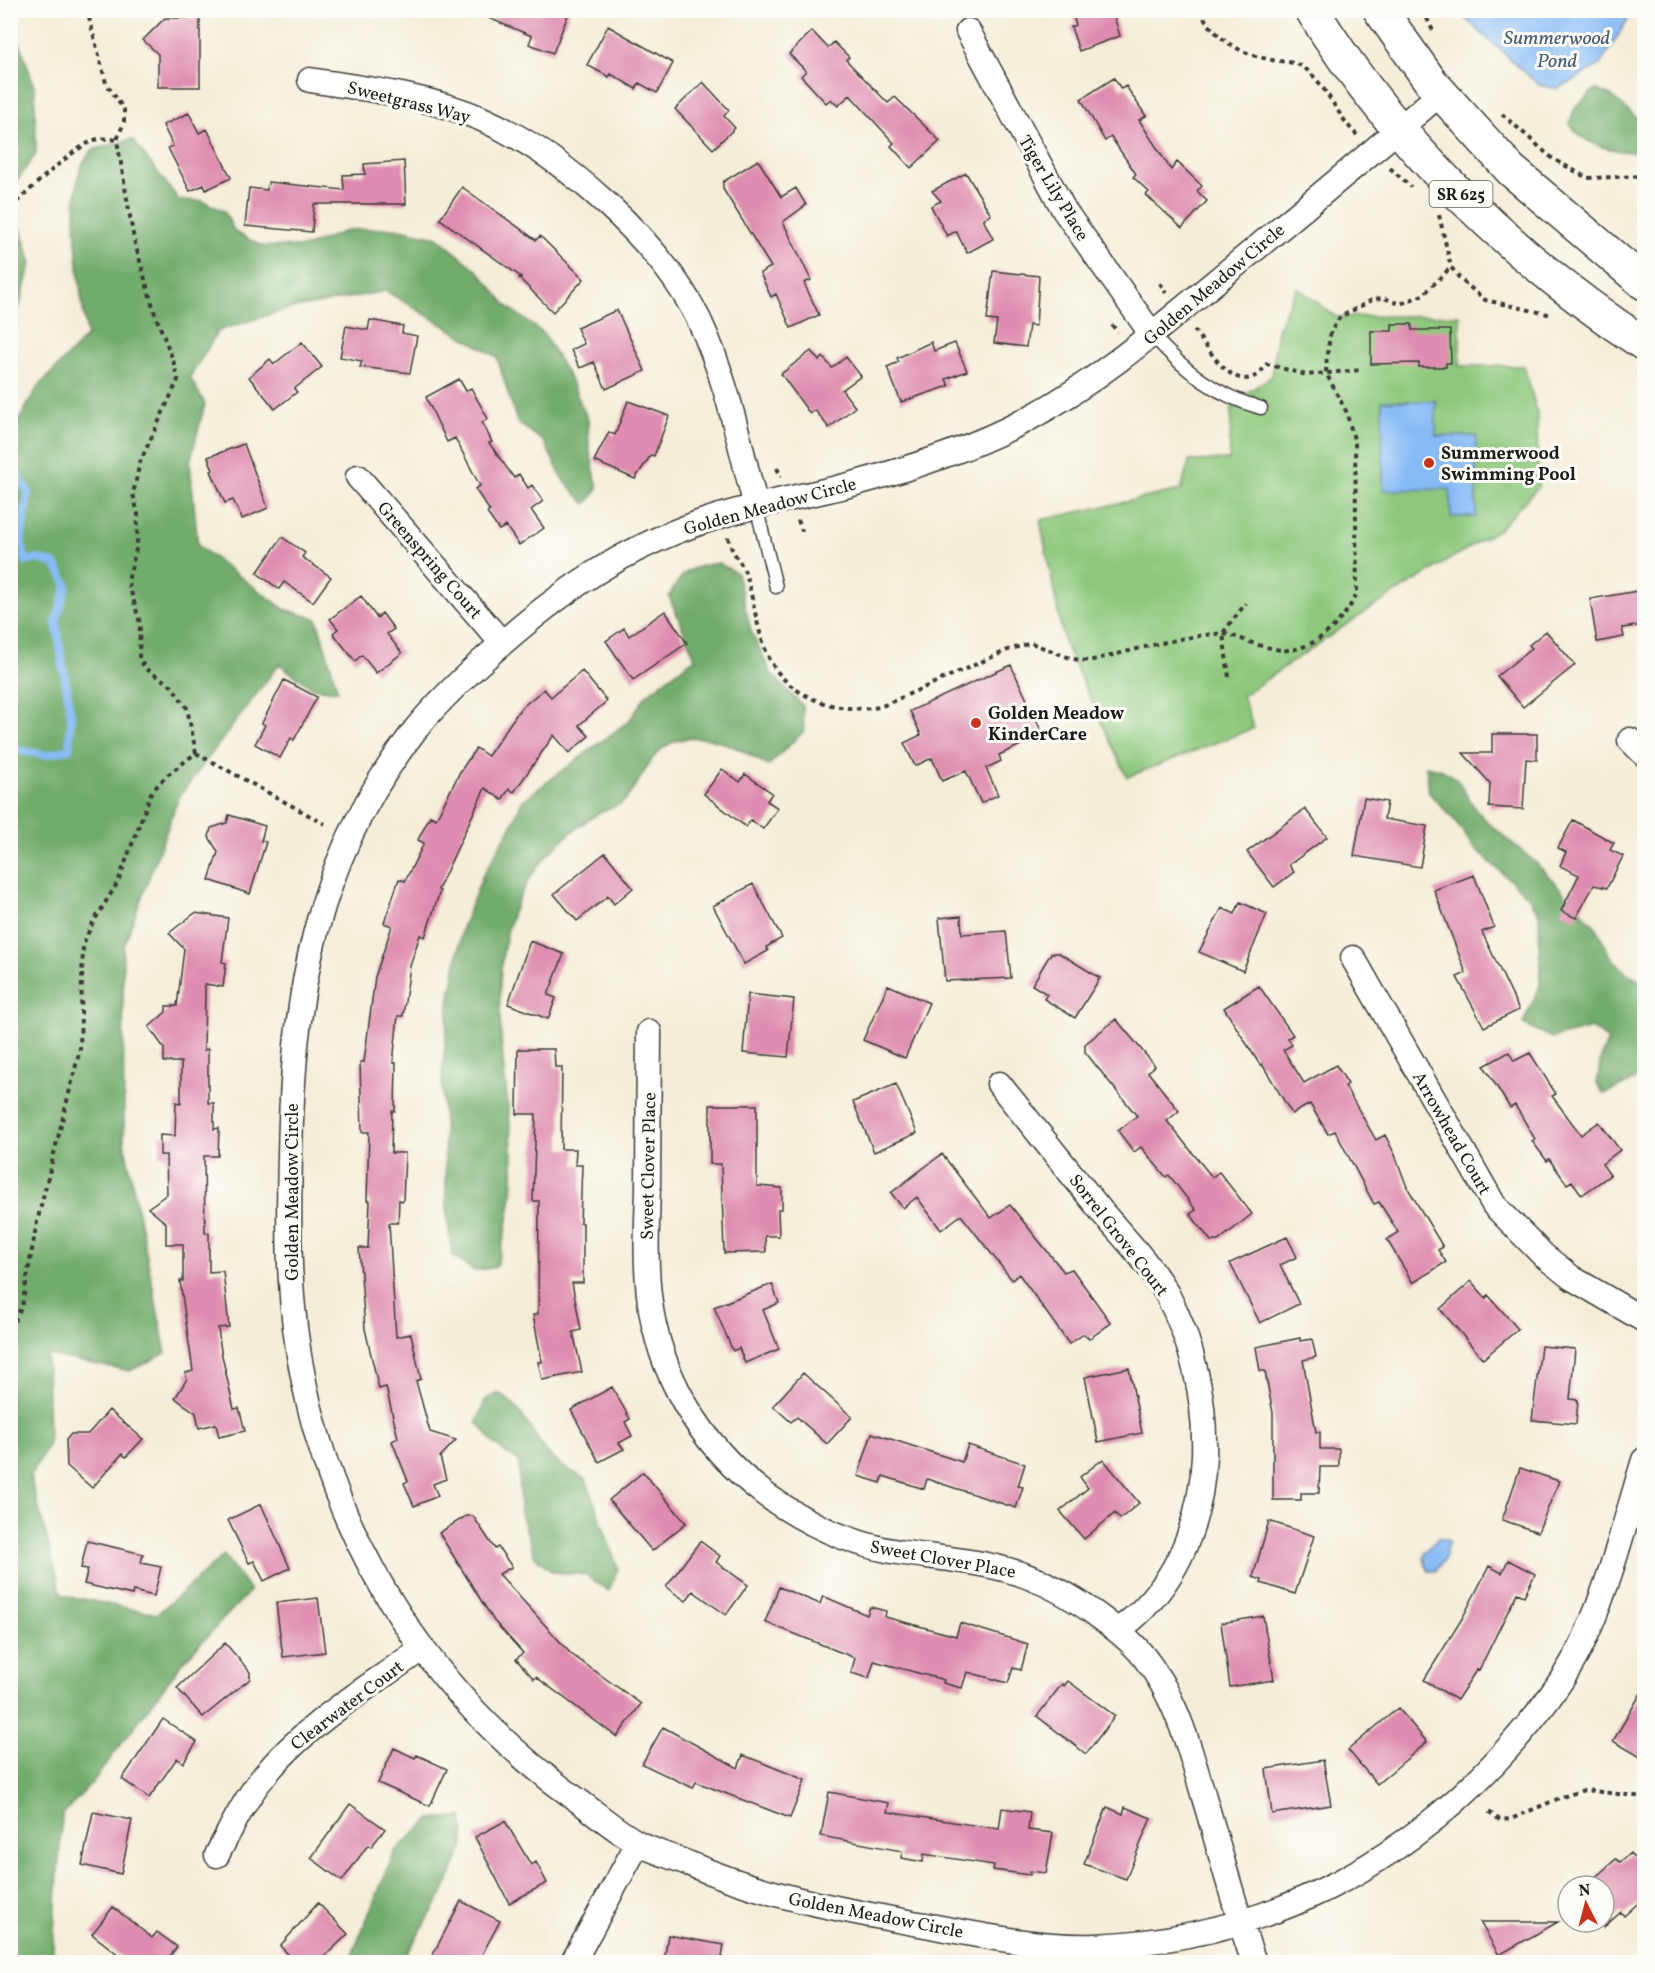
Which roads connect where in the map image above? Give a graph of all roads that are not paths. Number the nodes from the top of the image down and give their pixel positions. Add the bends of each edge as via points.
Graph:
1 (1312, 10) edge
2 (1380, 10) edge
3 (968, 31) dead end
4 (310, 80) dead end
5 (1441, 93) junction
6 (1399, 128) junction
7 (1644, 283) edge
8 (1154, 336) junction
9 (1640, 358) edge
10 (1261, 408) dead end
11 (358, 477) dead end
12 (756, 506) junction
13 (776, 586) dead end
14 (502, 642) junction
15 (1353, 958) dead end
16 (650, 1032) dead end
17 (999, 1084) dead end
18 (1644, 1320) edge
19 (1644, 1460) edge
20 (1118, 1630) junction
21 (421, 1649) junction
22 (638, 1843) junction
23 (217, 1855) dead end
24 (1239, 1921) junction
25 (573, 1962) edge
26 (1254, 1962) edge

1 - 6 main road, SR 625
2 - 5 main road, SR 625
3 - 8 street, Tiger Lily Place via 1064,210
4 - 12 street, Sweetgrass Way via 386,92 482,120 537,150 601,198 645,243 699,320 723,381
5 - 6 street, Golden Meadow Circle
5 - 7 main road, SR 625 via 1511,170
6 - 8 street, Golden Meadow Circle
6 - 9 main road, SR 625 via 1449,183 1535,263 1584,302
8 - 10 lane via 1203,383 1236,401
8 - 12 street, Golden Meadow Circle via 1091,382 990,437 852,484
11 - 14 street, Greenspring Court
12 - 13 lane
12 - 14 street, Golden Meadow Circle via 670,533 617,559 567,589
14 - 21 street, Golden Meadow Circle via 420,723 371,796 325,896 307,961 294,1047 288,1233 290,1285 304,1381 338,1496 369,1564
15 - 18 street, Arrowhead Court via 1494,1205 1542,1255 1572,1278
16 - 20 street, Sweet Clover Place via 649,1293 663,1357 675,1386 710,1441 747,1480 809,1522 885,1550 980,1563 1029,1575 1067,1594
17 - 20 street, Sorrel Grove Court via 1154,1274 1178,1318 1197,1378 1204,1432 1203,1475 1186,1542 1155,1595
19 - 24 street, Golden Meadow Circle via 1583,1641 1572,1664 1517,1738 1436,1820 1395,1851 1322,1891
20 - 24 street, Sweet Clover Place via 1140,1652 1165,1689 1185,1733
21 - 22 street, Golden Meadow Circle via 470,1707 540,1773
21 - 23 street, Clearwater Court via 293,1744 263,1777
22 - 24 street, Golden Meadow Circle via 719,1876 802,1903 1001,1939 1086,1946 1141,1942
22 - 25 street
24 - 26 street, Sweet Clover Place

